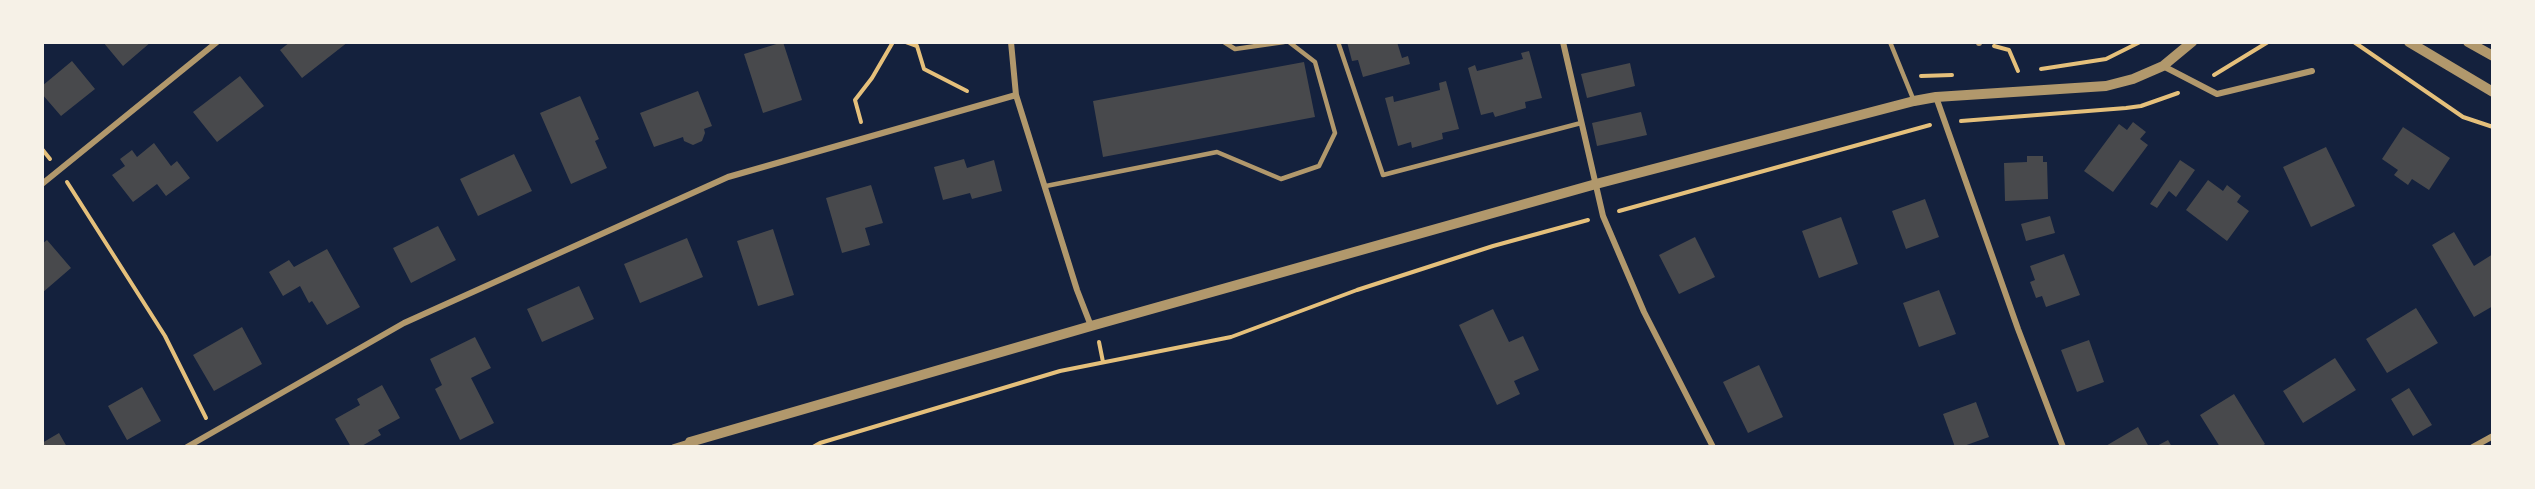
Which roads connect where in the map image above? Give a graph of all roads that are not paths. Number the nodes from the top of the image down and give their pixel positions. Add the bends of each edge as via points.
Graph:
1 (217, 42) edge
2 (1011, 42) edge
3 (1224, 42) edge
4 (1284, 42) edge
5 (1288, 42) edge
6 (1338, 42) edge
7 (1563, 42) edge
8 (1890, 42) edge
9 (2409, 42) edge
10 (2468, 42) edge
11 (2193, 43) edge
12 (2493, 56) edge
13 (2163, 66) junction
14 (2312, 71) dead end
15 (2493, 93) edge
16 (1016, 95) junction
17 (1936, 97) junction
18 (1914, 101) junction
19 (1581, 123) junction
20 (42, 184) edge
21 (1596, 184) junction
22 (1046, 186) junction
23 (1091, 326) junction
24 (2493, 436) edge
25 (691, 444) edge
26 (187, 447) edge
27 (674, 447) edge
28 (1713, 447) edge
29 (2063, 447) edge
30 (2473, 447) edge

1 - 20 street
2 - 16 street
3 - 4 lane via 1235,49
5 - 22 lane via 1315,62 1335,133 1319,166 1281,179 1217,152
6 - 19 lane via 1383,175
7 - 19 street
8 - 18 lane
9 - 15 street
10 - 12 street
11 - 13 street
13 - 14 street via 2217,94
13 - 17 street via 2106,86
16 - 22 street
16 - 26 street via 728,177 404,323
17 - 18 street
17 - 29 street
18 - 21 street
19 - 21 street
21 - 23 street
21 - 28 street via 1603,216 1644,312
22 - 23 street
23 - 25 street
24 - 30 street
25 - 27 street

